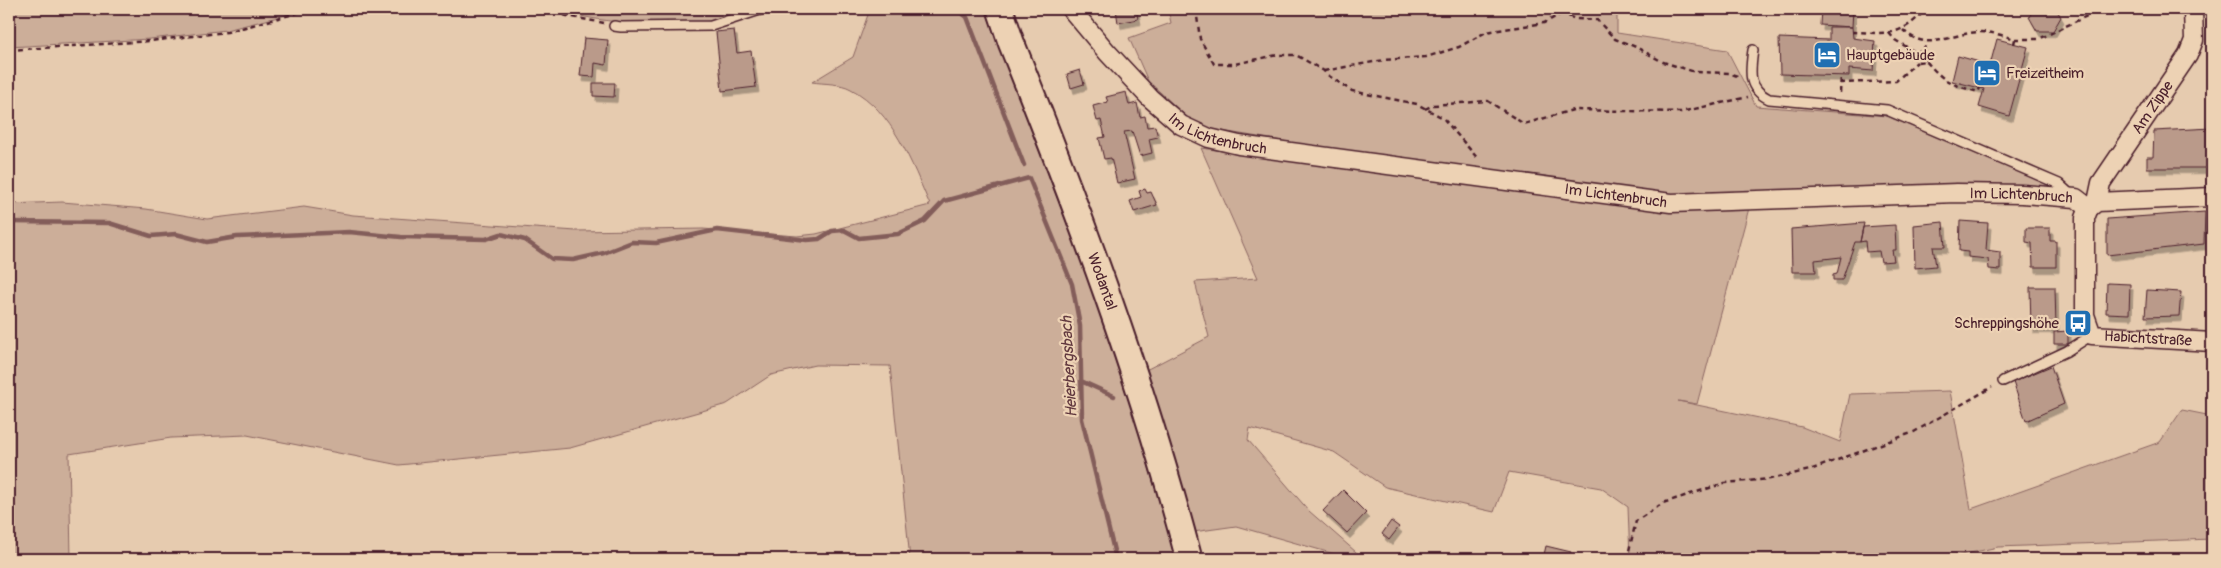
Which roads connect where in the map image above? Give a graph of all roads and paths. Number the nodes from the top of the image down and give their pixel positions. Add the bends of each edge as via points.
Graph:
1 (312, 9) edge
2 (547, 9) edge
3 (763, 9) edge
4 (1000, 9) edge
5 (1071, 9) edge
6 (1196, 9) edge
7 (1552, 9) edge
8 (1926, 9) edge
9 (2193, 9) edge
10 (2093, 12) dead end
11 (1561, 14) junction
12 (614, 26) joint
13 (1903, 30) junction
14 (1852, 32) dead end
15 (1889, 33) junction
16 (2016, 39) junction
17 (1925, 42) junction
18 (2014, 44) dead end
19 (9, 50) edge
20 (1752, 50) dead end
21 (1924, 51) junction
22 (1915, 52) junction
23 (1926, 61) junction
24 (1917, 62) junction
25 (1324, 71) junction
26 (1840, 75) dead end
27 (1751, 82) junction
28 (1840, 83) junction
29 (1980, 88) dead end
30 (1744, 98) dead end
31 (1840, 105) junction
32 (1425, 109) junction
33 (1482, 178) junction
34 (2212, 197) edge
35 (2087, 203) junction
36 (2092, 335) junction
37 (2212, 342) edge
38 (2003, 381) joint
39 (1189, 559) edge
40 (1627, 559) edge

1 - 19 path via 227,32 150,41
2 - 12 path
3 - 12 lane via 711,26
4 - 39 main road, Wodantal via 1090,244 1154,439
5 - 33 street, Im Lichtenbruch via 1150,98 1181,125 1209,138 1239,145
6 - 25 path via 1200,38 1214,64 1296,55
7 - 11 path
8 - 13 path
9 - 35 street, Am Zippe via 2194,40 2188,56
10 - 16 path via 2040,39
11 - 25 path via 1544,23 1486,32 1459,47 1435,54
11 - 27 path via 1597,20 1616,39 1663,62 1695,72 1728,73
13 - 15 path
13 - 17 path via 1910,38
14 - 15 path
15 - 22 path
16 - 17 path via 1980,32
16 - 18 path
17 - 21 path
20 - 27 lane
21 - 22 path
21 - 23 path
22 - 24 path
23 - 24 path
23 - 29 path via 1948,83 1978,92
24 - 28 path via 1896,81
25 - 32 path via 1352,91 1401,100
26 - 28 path
27 - 31 lane via 1760,95 1769,100
28 - 31 path
30 - 32 path via 1682,112 1573,110 1524,124 1488,101 1433,105
31 - 35 lane via 1888,110 2059,184
32 - 33 path via 1443,118 1479,158
33 - 35 street, Im Lichtenbruch via 1671,203 1957,193 2022,194
34 - 35 street, Im Lichtenbruch
35 - 36 street, Habichtstraße via 2085,316
36 - 37 street, Habichtstraße
36 - 38 lane via 2067,352
38 - 40 path via 1914,432 1810,470 1770,479 1725,483 1663,503 1636,522

